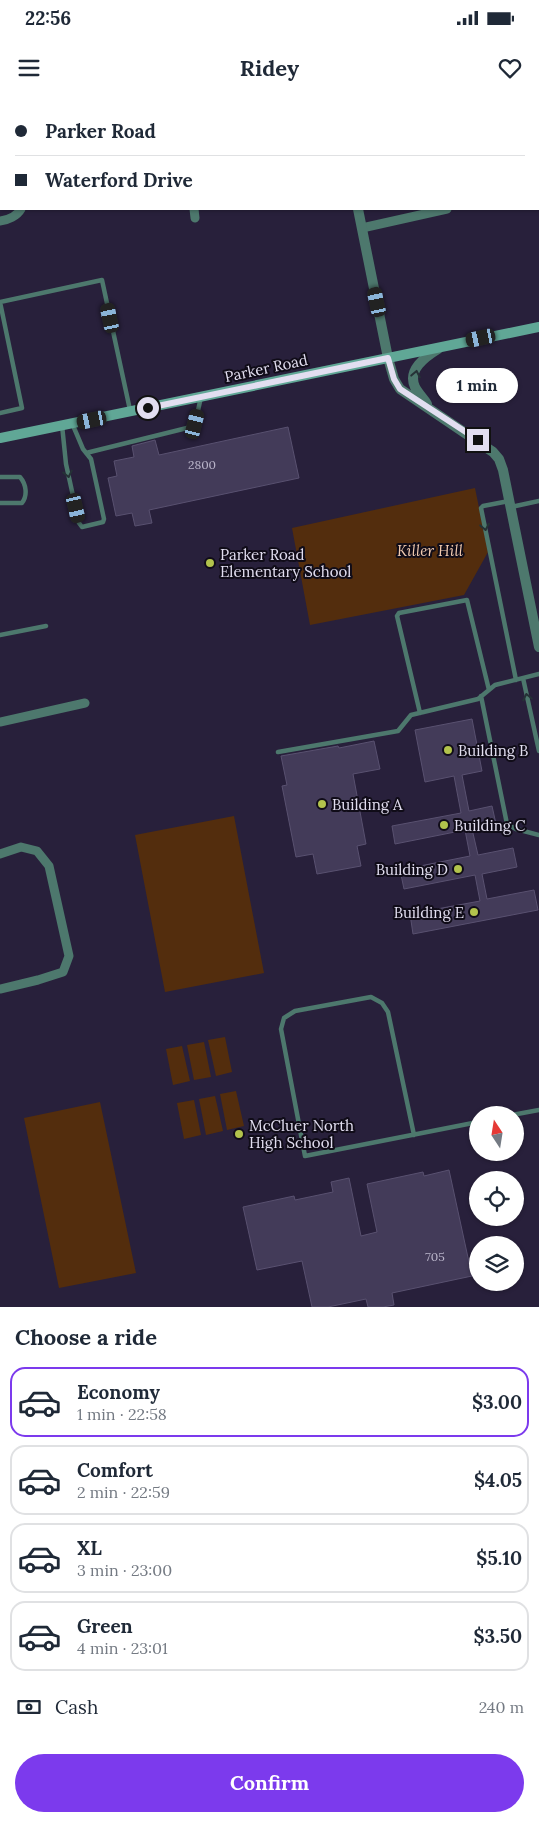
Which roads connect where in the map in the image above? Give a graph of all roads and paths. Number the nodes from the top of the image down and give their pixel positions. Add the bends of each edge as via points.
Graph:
1 (20, 210) edge
2 (358, 210) edge
3 (443, 210) edge
4 (0, 222) edge
5 (362, 228) junction
6 (0, 302) edge
7 (539, 326) edge
8 (443, 346) junction
9 (388, 358) junction
10 (201, 397) junction
11 (431, 409) junction
12 (130, 412) junction
13 (0, 413) edge
14 (67, 424) junction
15 (0, 438) edge
16 (86, 452) junction
17 (0, 476) edge
18 (539, 501) edge
19 (0, 503) edge
20 (509, 504) junction
21 (46, 626) dead end
22 (0, 635) edge
23 (539, 647) edge
24 (539, 674) edge
25 (523, 678) junction
26 (516, 680) junction
27 (490, 690) junction
28 (481, 696) junction
29 (85, 703) dead end
30 (420, 713) junction
31 (0, 722) edge
32 (539, 751) edge
33 (278, 752) dead end
34 (539, 835) edge
35 (0, 854) edge
36 (0, 989) edge
37 (539, 1110) edge
38 (524, 1113) edge
39 (469, 1124) edge
40 (414, 1135) junction

1 - 4 street
2 - 5 street
3 - 5 street
5 - 9 street
6 - 12 lane via 102,280
6 - 13 lane via 22,408
7 - 8 main road, Parker Road
8 - 9 main road, Parker Road
11 -> 8 street via 414,386 414,374 418,364
9 - 10 main road, Parker Road
9 - 11 street via 400,389
10 - 12 main road, Parker Road
10 - 16 lane via 194,426
11 - 20 street via 493,452 502,465
12 - 14 main road, Parker Road
14 - 15 main road, Parker Road
14 - 16 lane
14 -> 16 lane via 66,464 82,527 104,519
17 - 19 lane via 20,477 25,483 26,499 22,503
18 - 20 lane
20 - 23 street
20 -> 26 lane via 481,508
21 - 22 lane
24 - 25 lane
25 - 26 lane
32 -> 25 lane
26 - 27 lane via 495,685
27 - 28 lane
27 - 30 lane via 467,600 399,613 397,616
28 - 30 lane
28 - 34 lane via 507,824
29 - 31 street
30 - 33 lane via 411,715 398,731
35 - 36 street via 21,847 37,851 49,866 69,956 63,972
37 - 38 lane
39 - 40 lane
40 - 40 lane via 305,1156 281,1029 284,1018 295,1011 371,997 382,1003 388,1012

